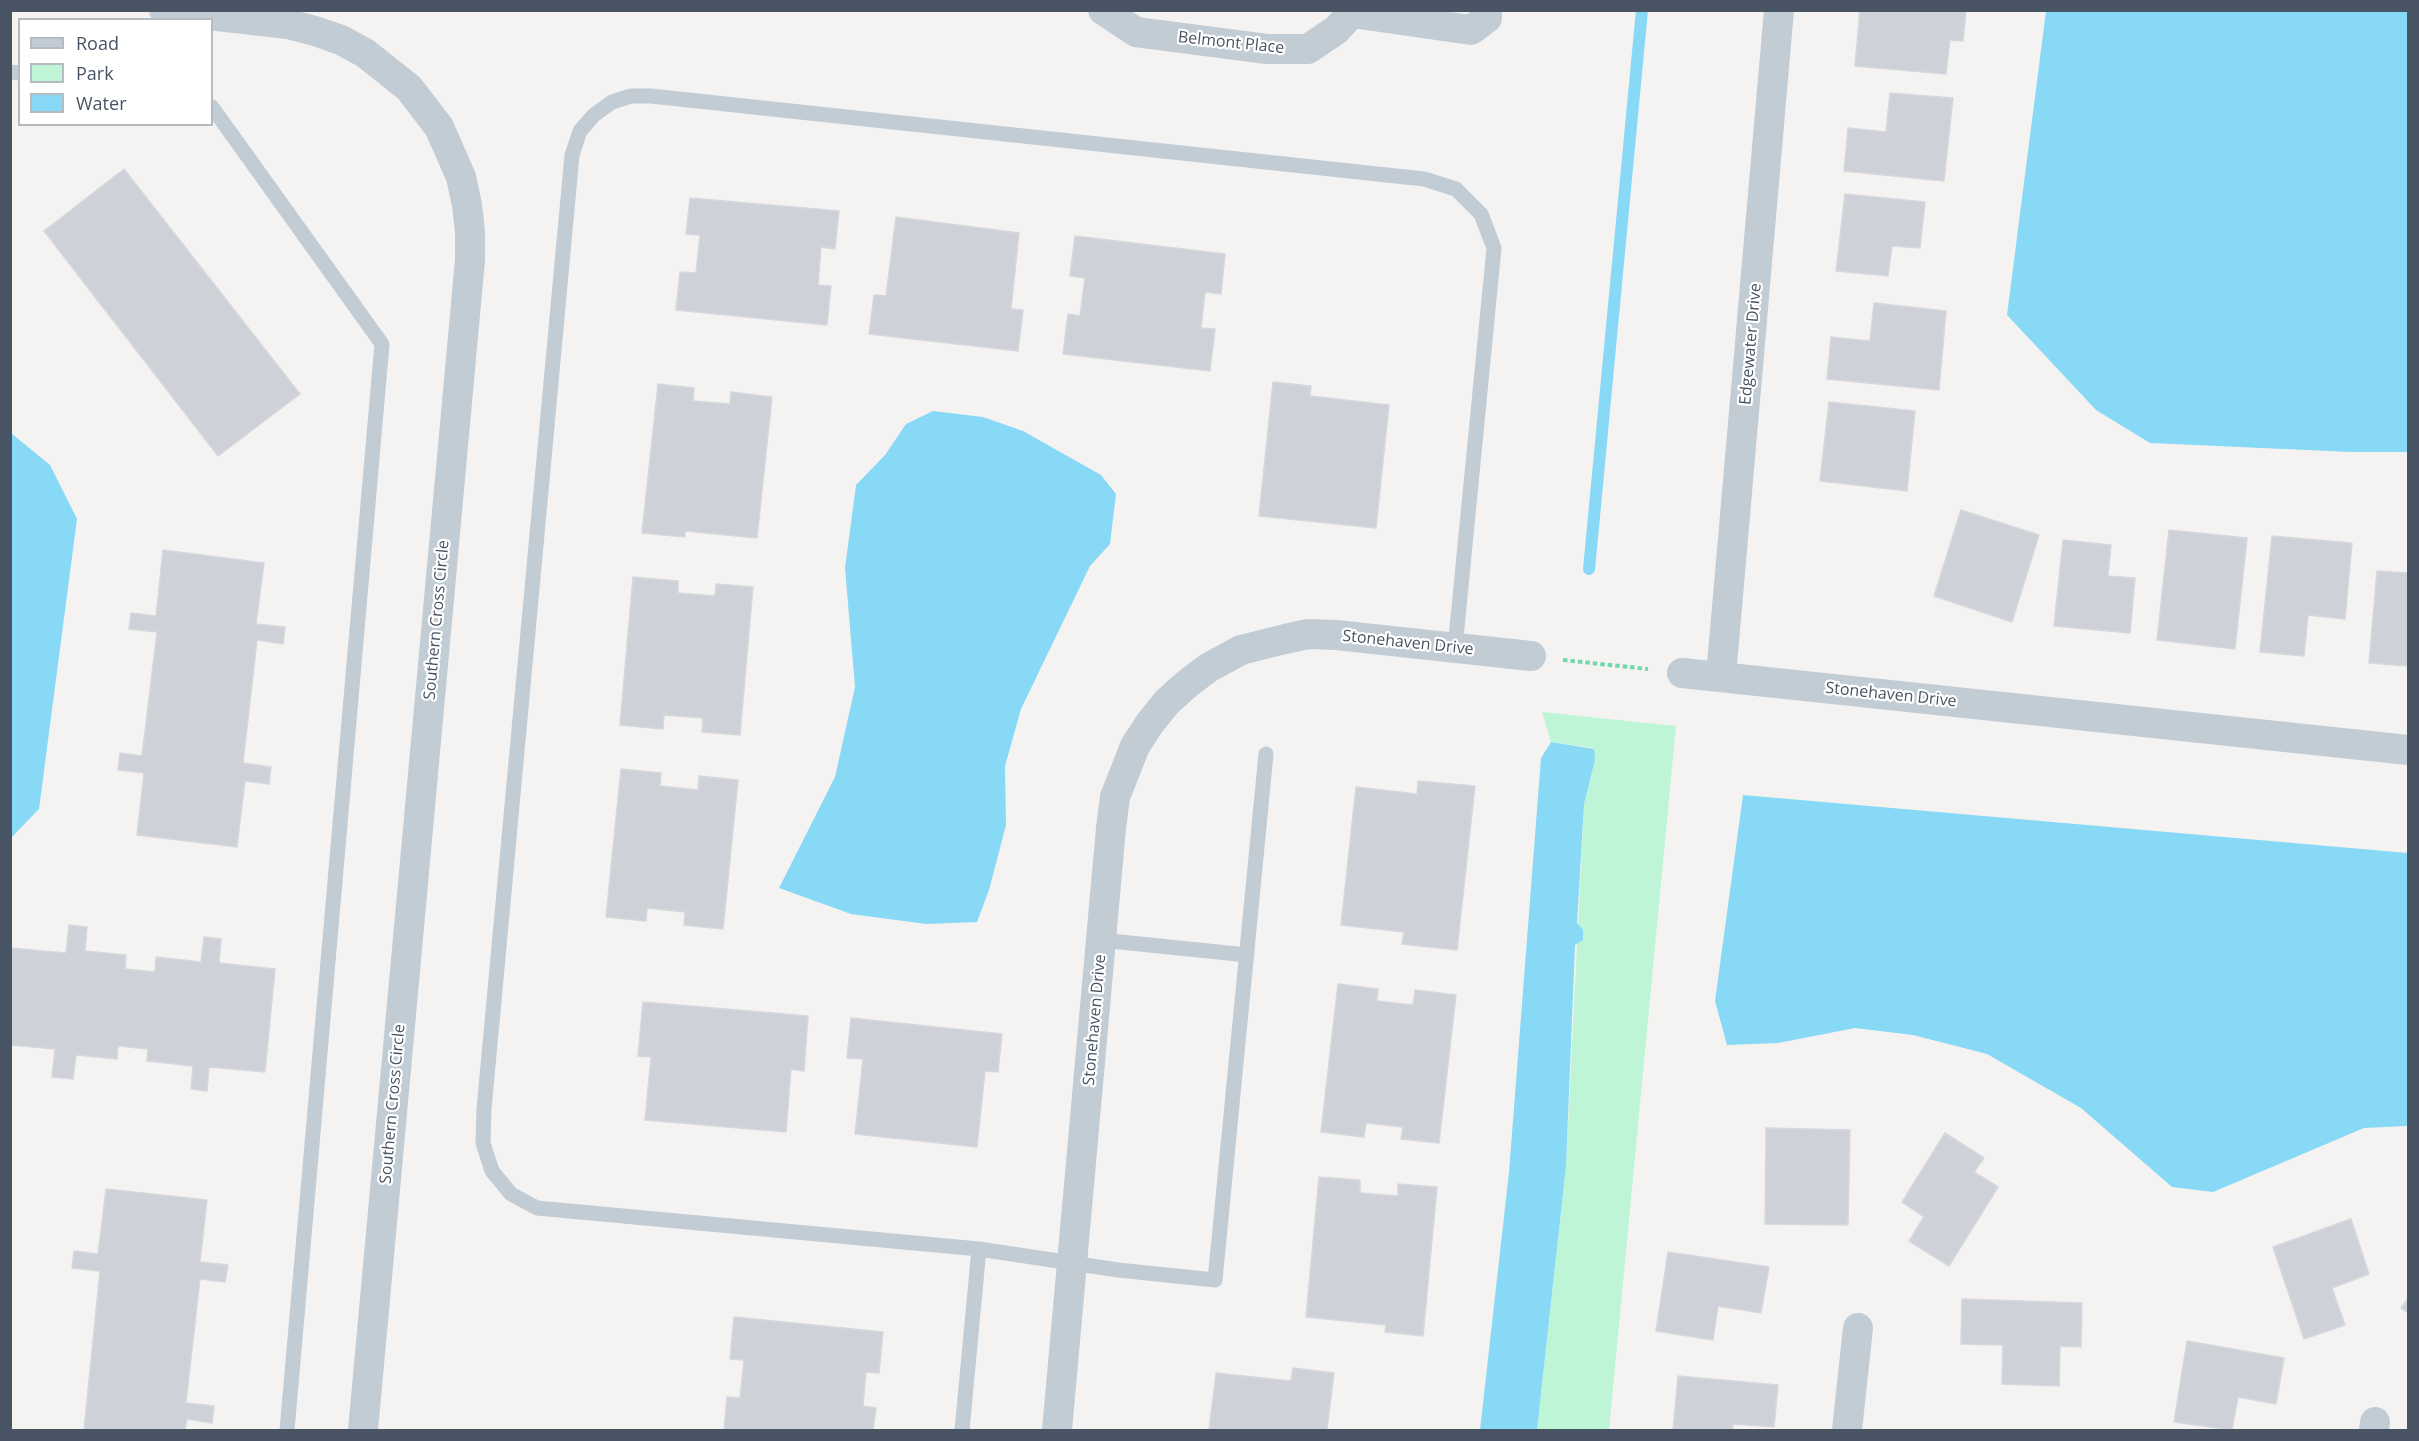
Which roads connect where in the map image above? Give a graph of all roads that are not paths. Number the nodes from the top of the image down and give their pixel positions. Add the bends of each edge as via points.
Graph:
1 (164, 10) edge
2 (1103, 10) edge
3 (1487, 10) edge
4 (1779, 10) edge
5 (1353, 12) edge
6 (213, 108) edge
7 (1455, 648) junction
8 (1531, 656) road end
9 (1682, 673) road end
10 (1721, 676) junction
11 (2409, 750) edge
12 (1266, 754) dead end
13 (1101, 940) junction
14 (1247, 955) junction
15 (979, 1250) junction
16 (1072, 1263) junction
17 (1858, 1328) dead end
18 (287, 1431) edge
19 (363, 1431) edge
20 (962, 1431) edge
21 (1056, 1431) edge
22 (1847, 1431) edge

1 - 19 street, Southern Cross Circle via 288,24 332,37 365,53 409,88 439,127 458,169 467,205 470,260
2 - 5 street, Belmont Place via 1136,32 1267,50 1308,49 1336,30
3 - 5 street, Belmont Place via 1486,18 1471,30
4 - 10 street, Edgewater Drive
6 - 18 lane via 382,344
7 - 8 street, Stonehaven Drive
7 - 13 street, Stonehaven Drive via 1308,634 1241,650 1187,684 1150,723 1135,746 1115,796
7 - 15 lane via 1494,248 1481,214 1456,189 1424,179 651,96 631,96 612,102 594,114 580,131 572,155 484,1109 483,1143 492,1171 511,1194 537,1208
9 - 10 street, Stonehaven Drive
10 - 11 street, Stonehaven Drive
12 - 14 lane
13 - 14 lane
13 - 16 street, Stonehaven Drive
14 - 16 lane via 1215,1280
15 - 16 lane
15 - 20 lane
16 - 21 street, Stonehaven Drive
17 - 22 street

